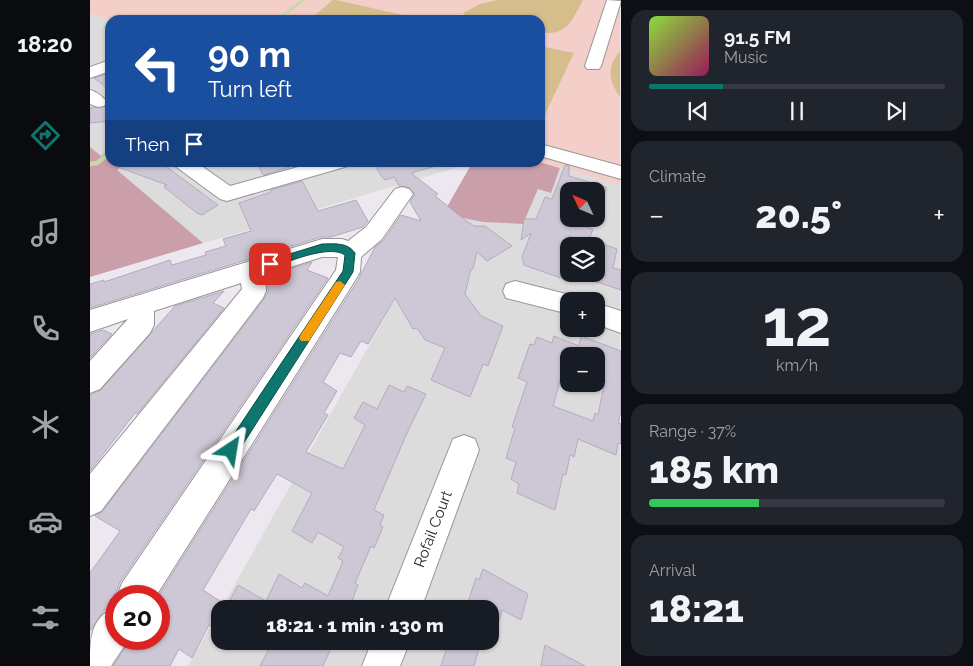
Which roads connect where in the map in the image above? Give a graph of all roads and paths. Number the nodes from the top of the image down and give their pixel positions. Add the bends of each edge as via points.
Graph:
1 (614, 0) edge
2 (593, 66) dead end
3 (105, 67) edge
4 (90, 73) edge
5 (545, 151) edge
6 (189, 167) edge
7 (323, 167) edge
8 (620, 172) edge
9 (402, 194) dead end
10 (350, 253) junction
11 (253, 269) junction
12 (515, 291) dead end
13 (560, 302) edge
14 (142, 305) junction
15 (605, 316) edge
16 (90, 321) edge
17 (620, 322) edge
18 (90, 380) edge
19 (464, 450) dead end
20 (90, 500) edge
21 (142, 585) edge
22 (406, 600) edge
23 (105, 641) edge
24 (387, 650) edge
25 (90, 664) edge
26 (381, 666) edge

1 - 2 street
3 - 4 street
5 - 8 street
6 - 7 street via 227,194
9 - 10 street via 374,233
10 - 11 street via 342,248 322,248
10 - 21 street via 348,272
11 - 14 street
11 - 20 street via 254,292
12 - 13 street
14 - 16 street
14 - 18 street via 141,324
15 - 17 street
19 - 22 street, Rofail Court
23 - 25 street
24 - 26 street

